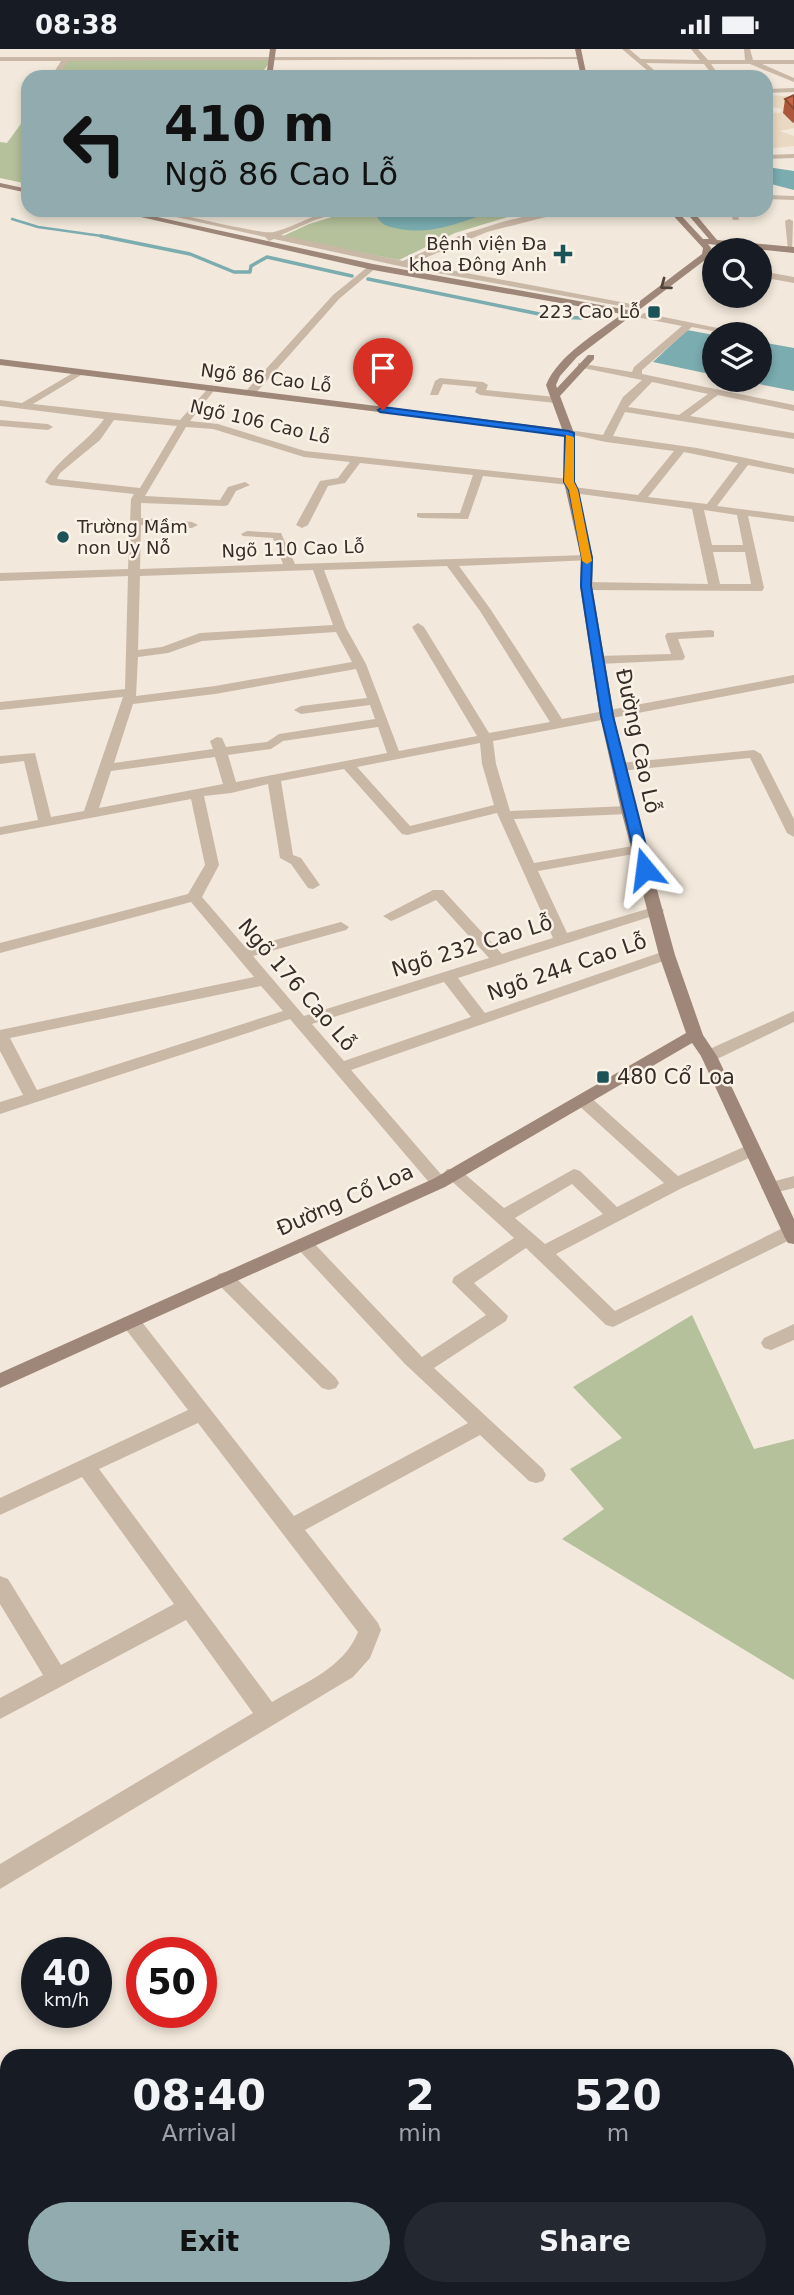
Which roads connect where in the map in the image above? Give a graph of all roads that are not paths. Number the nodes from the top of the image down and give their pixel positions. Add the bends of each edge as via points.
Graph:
1 (41, 49) edge
2 (85, 49) edge
3 (133, 49) edge
4 (273, 49) edge
5 (361, 49) edge
6 (578, 49) edge
7 (625, 49) edge
8 (694, 49) edge
9 (747, 49) edge
10 (0, 59) edge
11 (36, 59) junction
12 (66, 59) junction
13 (82, 59) junction
14 (131, 59) junction
15 (272, 59) junction
16 (363, 59) junction
17 (579, 59) junction
18 (640, 61) junction
19 (706, 62) junction
20 (751, 62) junction
21 (794, 62) edge
22 (59, 70) edge
23 (270, 70) edge
24 (582, 70) edge
25 (651, 70) edge
26 (712, 70) edge
27 (770, 70) edge
28 (773, 71) edge
29 (794, 80) edge
30 (794, 90) edge
31 (773, 91) edge
32 (794, 156) edge
33 (773, 157) edge
34 (0, 185) edge
35 (21, 190) edge
36 (773, 197) edge
37 (794, 198) edge
38 (146, 217) edge
39 (181, 217) edge
40 (316, 217) edge
41 (528, 217) edge
42 (678, 217) edge
43 (694, 217) edge
44 (789, 221) dead end
45 (271, 237) junction
46 (711, 238) edge
47 (700, 241) joint
48 (259, 242) junction
49 (772, 248) edge
50 (793, 250) edge
51 (404, 264) junction
52 (373, 267) junction
53 (702, 271) edge
54 (772, 276) edge
55 (794, 280) edge
56 (633, 310) junction
57 (644, 316) junction
58 (689, 325) junction
59 (702, 327) edge
60 (614, 339) dead end
61 (605, 346) dead end
62 (0, 362) edge
63 (581, 365) junction
64 (78, 373) junction
65 (637, 376) junction
66 (649, 379) junction
67 (211, 388) junction
68 (250, 393) junction
69 (434, 393) dead end
70 (714, 394) junction
71 (556, 397) junction
72 (0, 403) edge
73 (26, 404) junction
74 (794, 408) edge
75 (622, 409) junction
76 (111, 417) junction
77 (681, 418) junction
78 (184, 422) junction
79 (0, 423) edge
80 (48, 427) dead end
81 (569, 433) junction
82 (794, 436) edge
83 (701, 437) junction
84 (606, 439) junction
85 (681, 449) junction
86 (357, 460) junction
87 (746, 460) junction
88 (794, 471) edge
89 (479, 473) junction
90 (245, 485) dead end
91 (571, 486) junction
92 (140, 495) junction
93 (641, 498) junction
94 (697, 506) junction
95 (710, 508) junction
96 (742, 513) junction
97 (421, 515) dead end
98 (794, 519) edge
99 (135, 521) junction
100 (302, 524) dead end
101 (192, 525) dead end
102 (247, 534) dead end
103 (707, 548) junction
104 (749, 549) junction
105 (587, 558) junction
106 (450, 562) junction
107 (317, 566) junction
108 (290, 567) junction
109 (136, 573) junction
110 (0, 577) edge
111 (586, 586) junction
112 (715, 587) junction
113 (418, 627) dead end
114 (340, 628) junction
115 (710, 634) dead end
116 (134, 654) junction
117 (599, 660) junction
118 (360, 664) junction
119 (794, 679) edge
120 (130, 697) junction
121 (375, 701) junction
122 (0, 706) edge
123 (302, 710) dead end
124 (607, 716) junction
125 (383, 722) junction
126 (559, 725) junction
127 (486, 740) junction
128 (218, 747) junction
129 (396, 757) junction
130 (0, 760) edge
131 (349, 766) junction
132 (620, 767) junction
133 (107, 768) junction
134 (274, 781) junction
135 (231, 789) junction
136 (197, 795) junction
137 (628, 810) junction
138 (505, 811) junction
139 (90, 815) junction
140 (46, 823) junction
141 (0, 831) edge
142 (794, 833) edge
143 (639, 849) junction
144 (531, 868) junction
145 (313, 885) dead end
146 (194, 897) junction
147 (657, 910) junction
148 (391, 916) dead end
149 (341, 927) dead end
150 (562, 940) junction
151 (0, 949) edge
152 (243, 954) junction
153 (667, 955) junction
154 (499, 960) junction
155 (448, 976) junction
156 (265, 980) junction
157 (794, 1016) edge
158 (297, 1017) junction
159 (481, 1019) junction
160 (0, 1035) edge
161 (695, 1035) junction
162 (709, 1056) junction
163 (341, 1068) junction
164 (33, 1097) junction
165 (582, 1099) junction
166 (0, 1108) edge
167 (752, 1150) junction
168 (446, 1178) junction
169 (794, 1182) edge
170 (676, 1184) junction
171 (770, 1188) junction
172 (614, 1216) junction
173 (503, 1217) junction
174 (792, 1235) edge
175 (527, 1238) junction
176 (303, 1244) junction
177 (543, 1253) junction
178 (225, 1279) junction
179 (131, 1322) junction
180 (794, 1331) edge
181 (771, 1343) dead end
182 (421, 1367) junction
183 (0, 1381) edge
184 (329, 1383) dead end
185 (202, 1412) junction
186 (482, 1425) junction
187 (86, 1467) junction
188 (536, 1475) dead end
189 (0, 1507) edge
190 (292, 1527) junction
191 (0, 1585) edge
192 (189, 1607) junction
193 (57, 1678) junction
194 (0, 1709) edge
195 (269, 1716) junction
196 (0, 1877) edge

1 - 11 street
2 - 13 street
3 - 14 street
4 - 15 main road
5 - 16 street
6 - 17 main road
7 - 18 street
8 - 19 street
9 - 20 street
10 - 11 street
11 - 12 street
12 - 13 street
12 - 22 street
13 - 14 street
14 - 15 street
15 - 16 street
15 - 23 main road
16 - 17 street
17 - 24 main road
18 - 19 street
18 - 25 street
19 - 20 street
19 - 26 street
20 - 21 street
20 - 27 street
28 - 29 street
30 - 31 street
32 - 33 street
34 - 35 main road
36 - 37 street
38 - 48 main road
39 - 45 street
40 - 45 street
41 - 51 street via 456,239
42 - 47 main road
43 - 46 main road
44 - 50 street
45 - 48 street
45 - 51 street
47 -> 56 main road via 706,254
48 - 52 main road
49 - 50 main road
51 - 56 street
52 - 56 main road
52 - 68 street via 336,297
53 - 57 main road
54 - 55 street
56 - 71 main road via 555,375 551,385
57 - 58 street
57 - 60 main road
58 - 59 street
58 - 65 street via 650,355 637,369
61 - 63 main road
62 - 64 main road, Ngõ 86 Cao Lỗ
63 - 65 street
63 - 71 main road
64 - 67 main road, Ngõ 86 Cao Lỗ
64 - 73 street
65 - 66 street
66 - 70 street
66 - 75 street
67 - 68 main road, Ngõ 86 Cao Lỗ
67 - 78 street
68 - 81 main road, Ngõ 86 Cao Lỗ
69 - 71 street via 440,381 483,385 480,392
70 - 74 street
70 - 77 street
71 - 81 main road, Đường Cao Lỗ
72 - 73 street, Ngõ 106 Cao Lỗ
73 - 76 street, Ngõ 106 Cao Lỗ
75 - 77 street
75 - 84 street
76 - 78 street, Ngõ 106 Cao Lỗ
76 - 92 street via 50,482
77 - 83 street
78 - 86 street, Ngõ 106 Cao Lỗ via 214,426 304,454
78 - 92 street
79 - 80 street
81 - 84 street
81 - 91 main road, Đường Cao Lỗ
82 - 83 street
83 - 85 street
83 - 87 street
84 - 85 street
85 - 93 street
86 - 89 street, Ngõ 106 Cao Lỗ
86 - 100 street via 341,481 324,483
87 - 88 street
87 - 95 street
89 - 91 street, Ngõ 106 Cao Lỗ
89 - 97 street via 464,517
90 - 92 street via 232,489 224,503
91 - 93 street, Ngõ 106 Cao Lỗ
91 - 105 main road, Đường Cao Lỗ
92 - 99 street
93 - 94 street, Ngõ 106 Cao Lỗ
94 - 95 street, Ngõ 106 Cao Lỗ
94 - 103 street
95 - 96 street, Ngõ 106 Cao Lỗ
96 - 98 street, Ngõ 106 Cao Lỗ
96 - 104 street
99 - 101 street
99 - 109 street
102 - 108 street via 277,535
103 - 104 street
103 - 112 street
104 - 112 street via 758,588
105 - 106 street, Ngõ 110 Cao Lỗ
105 - 111 main road, Đường Cao Lỗ
106 - 107 street, Ngõ 110 Cao Lỗ
106 - 126 street
107 - 108 street, Ngõ 110 Cao Lỗ
107 - 114 street
108 - 109 street, Ngõ 110 Cao Lỗ
109 - 110 street, Ngõ 110 Cao Lỗ
109 - 116 street
111 - 112 street
111 - 117 main road, Đường Cao Lỗ
113 - 127 street
114 - 116 street via 200,637 164,650
114 - 118 street
115 - 117 street via 671,636 679,657
116 - 120 street
117 - 124 main road, Đường Cao Lỗ
118 - 120 street via 215,690
118 - 121 street
119 - 124 street
120 - 122 street
120 - 133 street
121 - 123 street
121 - 125 street
124 - 126 street
124 - 132 main road, Đường Cao Lỗ
125 - 128 street via 279,738 271,745
125 - 129 street
126 - 127 street
127 - 129 street
127 - 138 street via 486,756
128 - 133 street
128 - 135 street
129 - 131 street
130 - 140 street via 30,756
131 - 134 street
131 - 138 street via 407,831
132 - 137 main road, Đường Cao Lỗ
132 - 142 street via 754,754
133 - 139 street
134 - 135 street
134 - 145 street via 280,837 287,857 296,861
135 - 136 street
136 - 139 street
136 - 146 street via 212,865
137 - 138 street
137 - 143 main road, Đường Cao Lỗ
138 - 144 street
139 - 140 street
140 - 141 street
143 - 144 street
143 - 147 main road, Đường Cao Lỗ
144 - 150 street
146 - 151 street
146 - 152 street, Ngõ 176 Cao Lỗ
147 - 150 street, Ngõ 232 Cao Lỗ
147 - 153 main road, Đường Cao Lỗ
148 - 154 street via 438,893
149 - 152 street
150 - 154 street, Ngõ 232 Cao Lỗ
152 - 156 street, Ngõ 176 Cao Lỗ
153 - 159 street, Ngõ 244 Cao Lỗ
153 - 161 main road, Đường Cao Lỗ
154 - 155 street, Ngõ 232 Cao Lỗ
155 - 158 street, Ngõ 232 Cao Lỗ
155 - 159 street
156 - 158 street, Ngõ 176 Cao Lỗ
156 - 160 street
157 - 162 street
158 - 163 street, Ngõ 176 Cao Lỗ
158 - 164 street, Ngõ 232 Cao Lỗ
159 - 163 street, Ngõ 244 Cao Lỗ
160 - 164 street
161 - 162 main road, Đường Cao Lỗ
161 - 165 main road, Đường Cổ Loa
162 - 167 main road, Đường Cao Lỗ
163 - 168 street, Ngõ 176 Cao Lỗ
164 - 166 street, Ngõ 232 Cao Lỗ
165 - 168 main road, Đường Cổ Loa
165 - 170 street
167 - 170 street
167 - 171 main road, Đường Cao Lỗ
168 - 173 street, Ngõ 176 Cao Lỗ
168 - 176 main road, Đường Cổ Loa
169 - 171 street
170 - 172 street
171 - 174 main road, Đường Cao Lỗ
172 - 173 street via 573,1175
172 - 177 street
173 - 175 street, Ngõ 176 Cao Lỗ
174 - 177 street, Ngõ 176 Cao Lỗ via 612,1320
175 - 177 street, Ngõ 176 Cao Lỗ
175 - 182 street via 461,1282 499,1316
176 - 178 main road, Đường Cổ Loa
176 - 182 street
178 - 179 main road, Đường Cổ Loa
178 - 184 street
179 - 183 main road, Đường Cổ Loa
179 - 185 street
180 - 181 street
182 - 186 street
185 - 187 street
185 - 190 street
186 - 188 street
186 - 190 street
187 - 189 street
187 - 192 street
190 - 195 street via 370,1630 362,1651 345,1670
191 - 193 street
192 - 193 street
192 - 195 street
193 - 194 street
195 - 196 street

